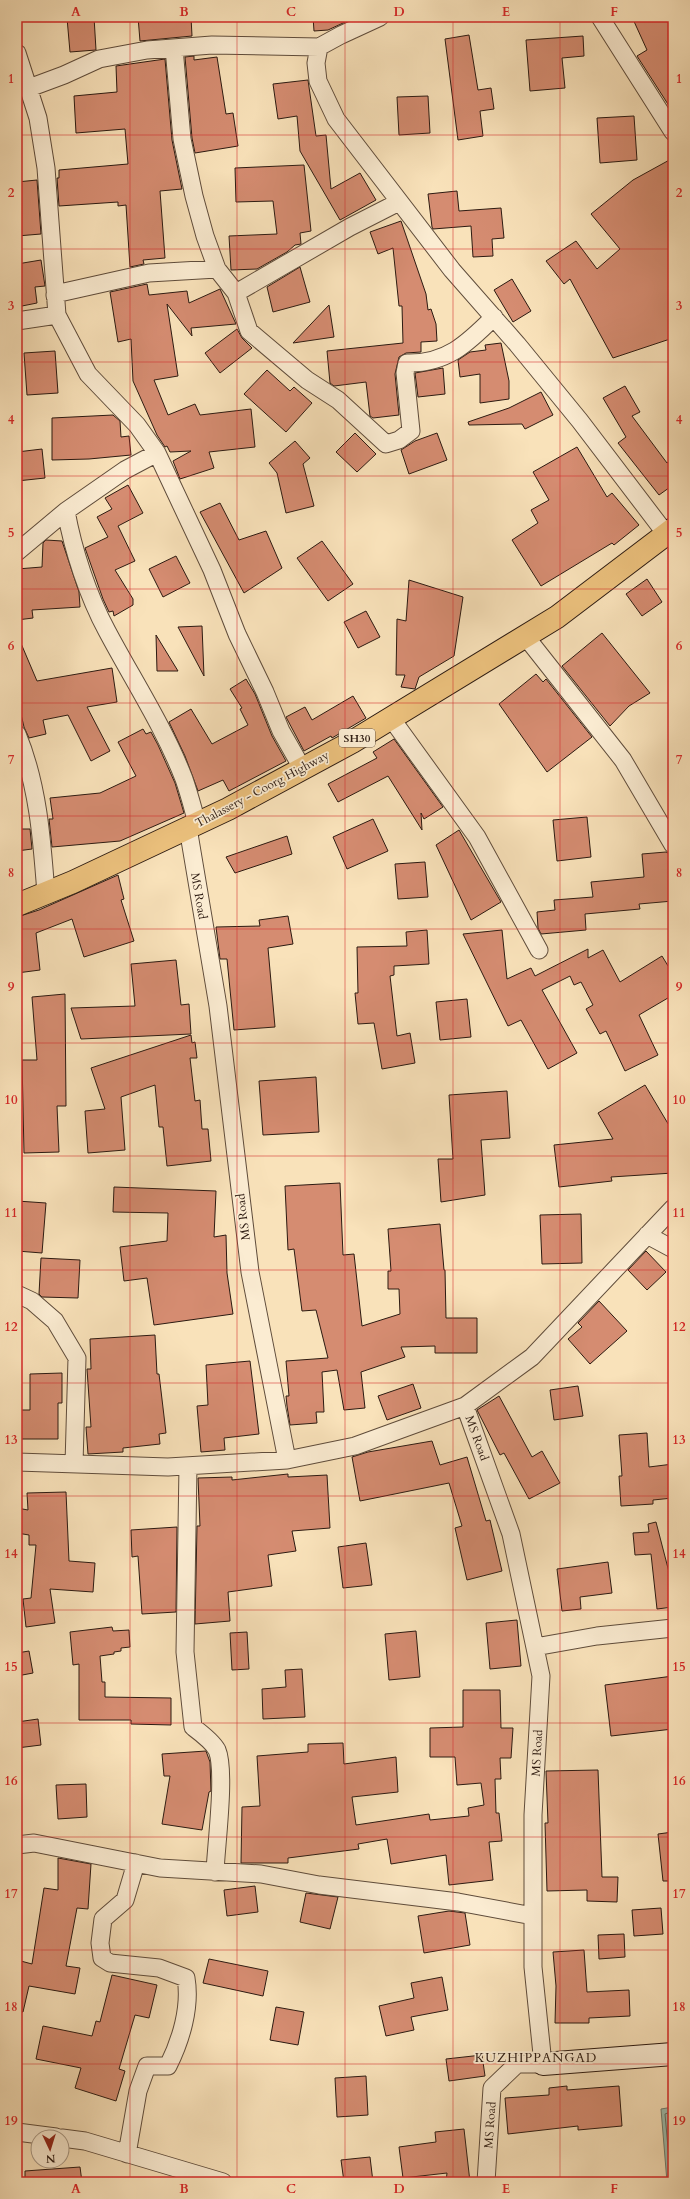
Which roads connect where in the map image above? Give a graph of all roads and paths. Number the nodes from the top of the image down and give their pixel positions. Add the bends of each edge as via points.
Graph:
1 (380, 17) edge
2 (600, 17) edge
3 (319, 47) junction
4 (174, 48) junction
5 (17, 53) edge
6 (29, 88) junction
7 (673, 132) edge
8 (399, 202) junction
9 (217, 269) junction
10 (236, 293) junction
11 (55, 296) junction
12 (57, 315) junction
13 (494, 318) junction
14 (17, 322) edge
15 (156, 453) junction
16 (66, 510) junction
17 (670, 531) edge
18 (17, 552) edge
19 (526, 637) junction
20 (391, 718) junction
21 (17, 734) edge
22 (302, 768) junction
23 (192, 825) junction
24 (673, 845) edge
25 (46, 894) junction
26 (17, 905) edge
27 (539, 950) dead end
28 (673, 1208) edge
29 (647, 1235) junction
30 (673, 1249) edge
31 (17, 1294) edge
32 (465, 1406) junction
33 (287, 1460) junction
34 (17, 1462) edge
35 (74, 1464) junction
36 (188, 1466) junction
37 (673, 1628) edge
38 (535, 1646) junction
39 (17, 1845) edge
40 (136, 1863) junction
41 (215, 1872) junction
42 (533, 1916) junction
43 (673, 2054) edge
44 (543, 2064) junction
45 (17, 2132) edge
46 (30, 2134) edge
47 (70, 2139) edge
48 (127, 2154) junction
49 (222, 2182) edge
50 (486, 2182) edge

1 - 3 street
2 - 7 street
3 - 4 street via 212,45
3 - 8 street via 316,63 318,81 336,119
4 - 6 street via 99,59
4 - 9 street via 182,139 194,196
5 - 6 street
6 - 11 street via 38,118 46,168
8 - 10 street via 350,227
8 - 13 street via 452,270
9 - 10 street
9 - 11 street via 149,273
10 - 13 street via 249,331 307,380 338,400 386,444 399,440 411,431 407,363 423,364 446,357 474,338
11 - 12 street
12 - 14 street
12 - 15 street via 88,374 137,425
13 - 17 street
15 - 16 street via 125,470
15 - 22 street via 212,570 237,634 281,731
16 - 18 street
16 - 23 street, MS Road via 90,592 107,630 164,735 184,780
17 - 19 main road, Thalassery - Coorg Highway / SH30 via 570,609
19 - 20 main road, Thalassery - Coorg Highway / SH30
19 - 24 street via 623,760
20 - 22 main road, Thalassery - Coorg Highway / SH30
20 - 27 street via 477,837
21 - 25 street via 32,784 41,833
22 - 23 main road, Thalassery - Coorg Highway / SH30
23 - 25 main road, Thalassery - Coorg Highway / SH30
23 - 33 street, MS Road via 218,1006 250,1272
25 - 26 main road, Thalassery - Coorg Highway / SH30
28 - 29 street
29 - 30 street
29 - 32 street via 532,1357
31 - 35 street via 32,1301 55,1321 77,1358
32 - 33 street, MS Road via 355,1446
32 - 38 street, MS Road via 511,1534
33 - 36 street
34 - 35 street
35 - 36 street
36 - 41 street via 185,1652 193,1727 216,1750 221,1767
37 - 38 street
38 - 42 street, MS Road via 541,1676 533,1815
39 - 40 street via 34,1844
40 - 41 street via 160,1868
40 - 48 street via 126,1900 103,1919 100,1942 102,1958 110,1962 159,1968 186,1978 188,1992 178,2046 168,2066 146,2066 138,2091
41 - 42 street via 261,1874 458,1902
42 - 44 street, MS Road via 533,1967
43 - 44 street
44 - 50 street, MS Road via 517,2064 492,2088
45 - 46 street
47 - 48 street
48 - 49 street

